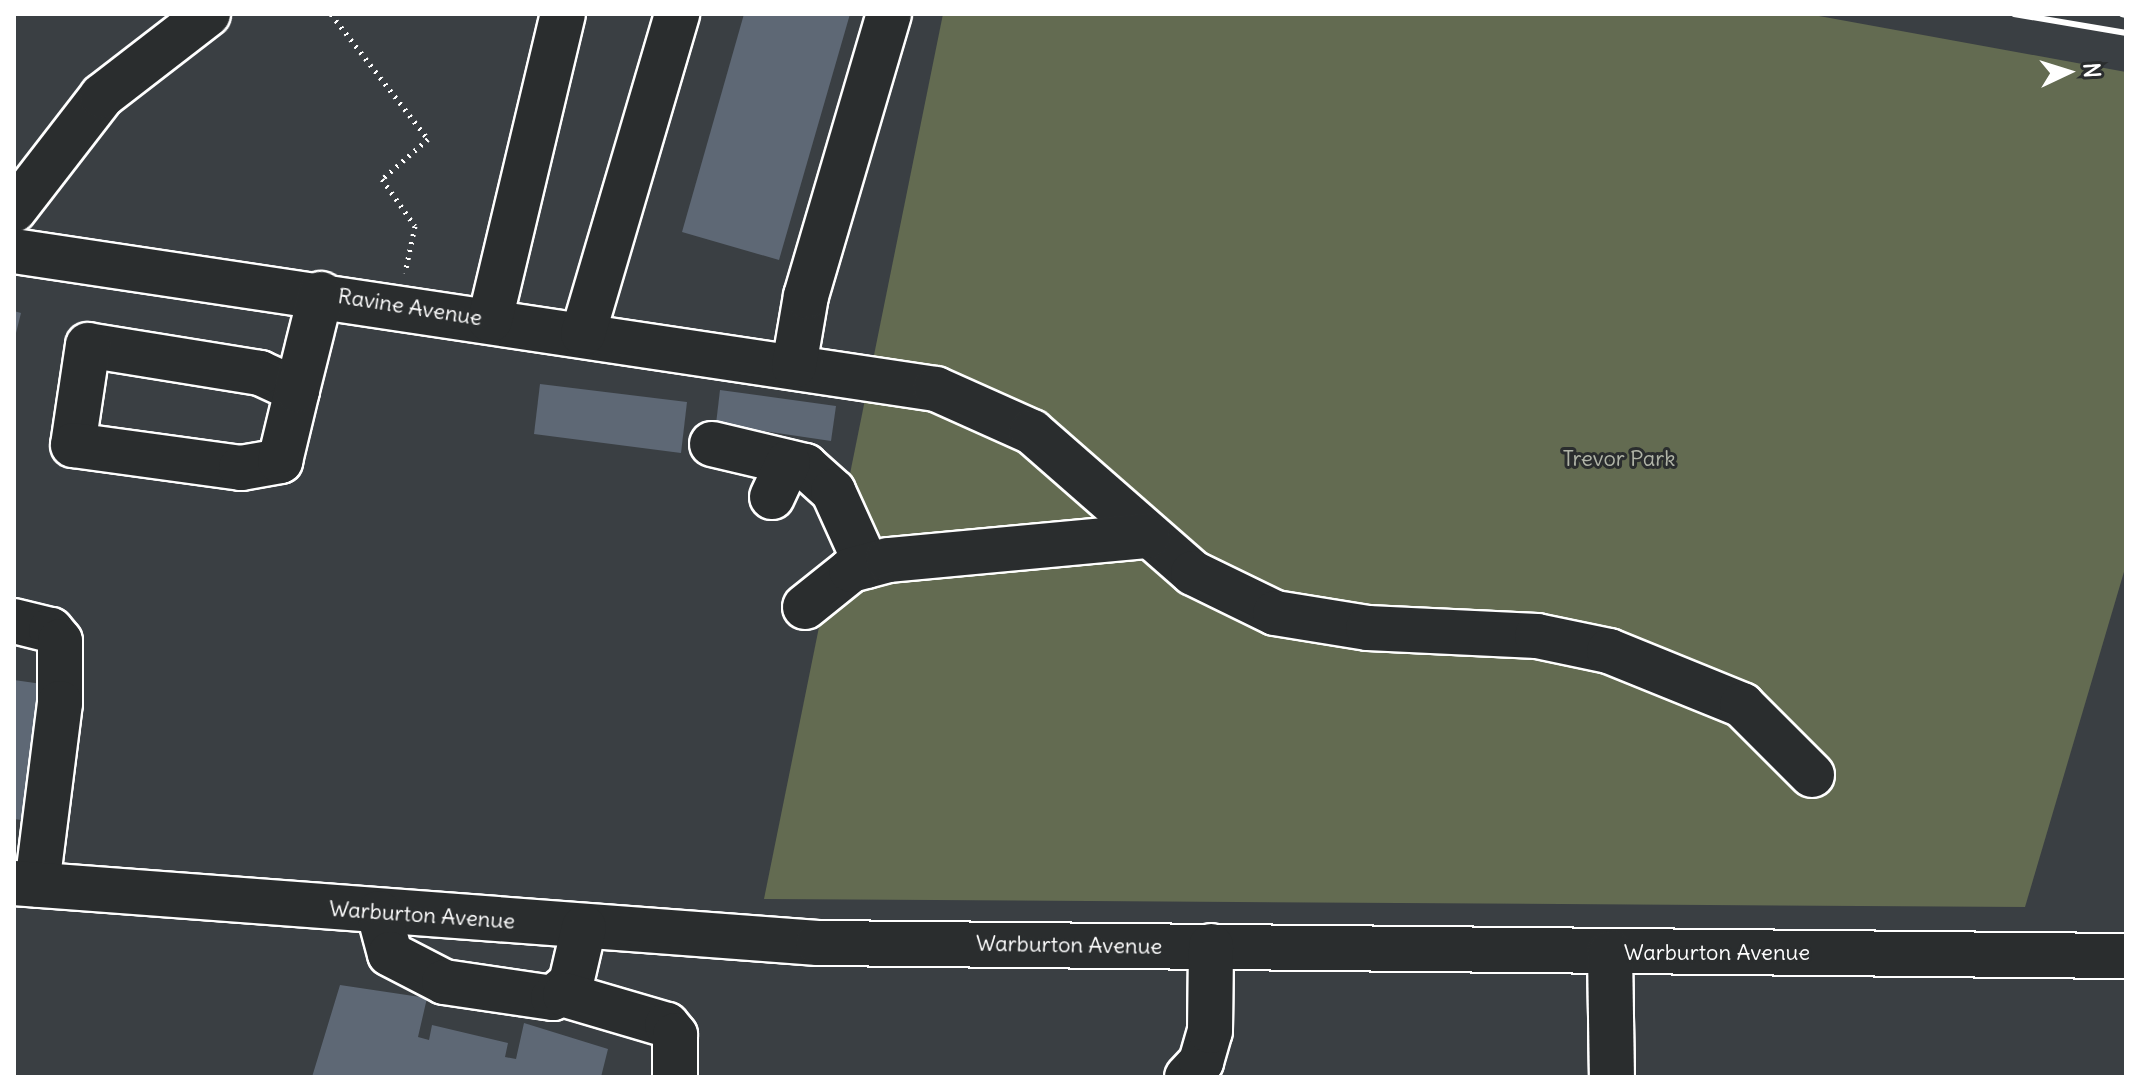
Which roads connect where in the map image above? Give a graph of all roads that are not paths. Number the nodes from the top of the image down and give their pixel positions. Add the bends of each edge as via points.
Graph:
1 (208, 14) edge
2 (563, 14) edge
3 (677, 14) edge
4 (889, 14) edge
5 (14, 210) edge
6 (14, 251) edge
7 (321, 294) junction
8 (490, 320) junction
9 (583, 334) junction
10 (800, 367) junction
11 (297, 390) junction
12 (712, 444) dead end
13 (1148, 536) junction
14 (867, 566) junction
15 (805, 607) dead end
16 (14, 621) edge
17 (1812, 775) dead end
18 (25, 884) edge
19 (379, 913) junction
20 (584, 927) junction
21 (1211, 946) junction
22 (1610, 953) junction
23 (2126, 956) edge
24 (565, 995) junction
25 (675, 1077) edge
26 (1187, 1077) edge
27 (1612, 1077) edge

1 - 5 street via 102,96
2 - 8 street
3 - 9 street
4 - 10 street via 806,296
6 - 7 street, Ravine Avenue
7 - 8 street, Ravine Avenue
7 - 11 street
8 - 9 street, Ravine Avenue
9 - 10 street, Ravine Avenue
10 - 13 street, Ravine Avenue via 936,389 1032,432
11 - 11 street via 280,461 241,468 73,445 88,345 260,373
12 - 14 street via 780,480 805,466 833,491
13 - 14 street
13 - 17 street, Ravine Avenue via 1193,573 1275,613 1368,628 1537,636 1609,651 1742,705
14 - 15 street
16 - 18 street via 51,630 60,641 60,703
18 - 19 street, Warburton Avenue
19 - 20 street, Warburton Avenue
19 - 24 street via 390,954 444,982
20 - 21 street, Warburton Avenue via 818,943
20 - 24 street
21 - 22 street, Warburton Avenue
21 - 26 street via 1210,1031 1201,1062
22 - 23 street, Warburton Avenue
22 - 27 street
24 - 25 street via 667,1025 675,1035

